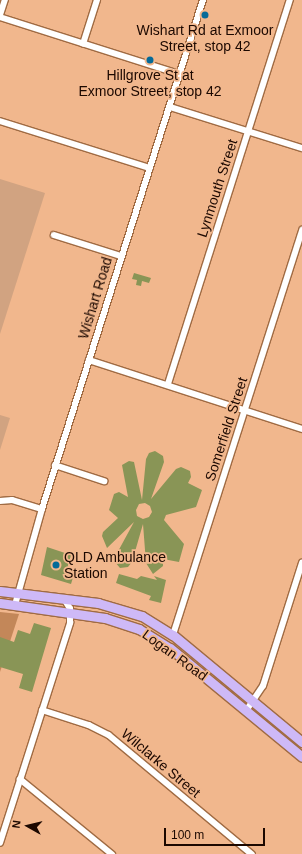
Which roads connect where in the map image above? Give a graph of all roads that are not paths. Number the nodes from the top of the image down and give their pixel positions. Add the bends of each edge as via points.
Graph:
1 (5, 0) edge
2 (97, 0) edge
3 (203, 0) edge
4 (290, 0) edge
5 (0, 16) edge
6 (83, 44) junction
7 (180, 74) junction
8 (170, 107) junction
9 (0, 121) edge
10 (248, 131) junction
11 (302, 148) edge
12 (150, 168) junction
13 (302, 230) edge
14 (54, 235) dead end
15 (122, 256) junction
16 (89, 360) junction
17 (168, 384) junction
18 (245, 409) junction
19 (302, 429) edge
20 (55, 465) junction
21 (104, 481) dead end
22 (0, 501) edge
23 (42, 509) junction
24 (302, 563) edge
25 (0, 591) edge
26 (17, 593) junction
27 (64, 599) junction
28 (0, 603) edge
29 (15, 605) junction
30 (71, 614) junction
31 (173, 635) junction
32 (254, 702) junction
33 (42, 710) junction
34 (246, 711) junction
35 (302, 742) edge
36 (302, 757) edge
37 (20, 779) junction
38 (0, 844) edge
39 (112, 854) edge
40 (252, 854) edge

1 - 5 street
2 - 6 street
3 - 7 street, Wishart Road
4 - 10 street, Lynmouth Street
5 - 6 street
6 - 7 street
7 - 8 street, Wishart Road
8 - 10 street
8 - 12 street, Wishart Road
9 - 12 street
10 - 11 street
10 - 17 street, Lynmouth Street
12 - 15 street, Wishart Road
13 - 18 street, Somerfield Street
14 - 15 street
15 - 16 street, Wishart Road
16 - 17 street
16 - 20 street, Wishart Road
17 - 18 street
18 - 19 street
18 - 31 street, Somerfield Street
20 - 21 street
20 - 23 street, Wishart Road
22 - 23 street via 12,500
23 - 26 street, Wishart Road
24 - 32 street via 263,686
25 - 26 main road, Logan Road
26 - 27 main road, Logan Road
26 - 29 street, Wishart Road
27 - 30 street
27 - 31 main road, Logan Road via 98,603 134,612
28 - 29 main road, Logan Road
29 - 30 main road, Logan Road
30 - 33 street
30 - 34 main road, Logan Road via 119,621 150,635
31 - 32 main road, Logan Road
32 - 34 street
32 - 35 main road, Logan Road
33 - 37 street
33 - 40 street, Wilclarke Street via 89,725 109,735
34 - 36 main road, Logan Road
37 - 38 street
37 - 39 street

